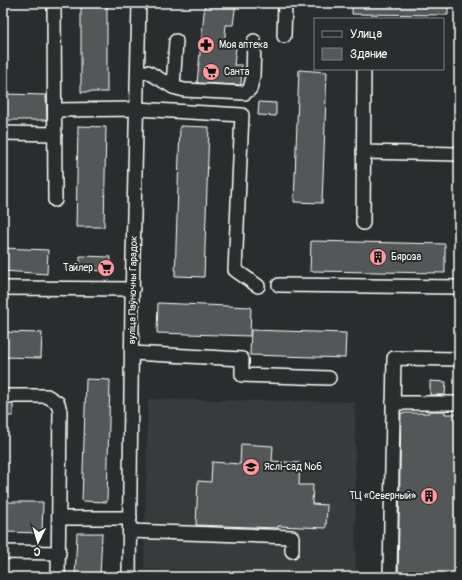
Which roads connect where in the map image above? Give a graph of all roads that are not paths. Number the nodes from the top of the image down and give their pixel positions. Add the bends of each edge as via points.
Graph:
1 (54, 3) edge
2 (140, 3) edge
3 (285, 3) edge
4 (284, 36) dead end
5 (176, 41) dead end
6 (254, 41) dead end
7 (364, 70) edge
8 (139, 72) junction
9 (173, 87) junction
10 (137, 109) junction
11 (55, 110) junction
12 (3, 133) edge
13 (55, 134) junction
14 (363, 152) junction
15 (459, 154) edge
16 (55, 200) dead end
17 (363, 223) dead end
18 (279, 285) dead end
19 (258, 286) dead end
20 (459, 287) edge
21 (3, 288) edge
22 (133, 289) junction
23 (132, 353) junction
24 (459, 358) edge
25 (329, 378) dead end
26 (3, 396) edge
27 (393, 403) junction
28 (459, 403) edge
29 (60, 518) junction
30 (130, 525) junction
31 (292, 551) dead end
32 (3, 552) edge
33 (59, 553) junction
34 (58, 577) edge
35 (129, 577) edge
36 (390, 577) edge

1 - 11 street
2 - 8 street, вуліца Паўночны Гарадок
3 - 4 street
5 - 9 street
6 - 9 street via 253,77 250,89 244,93 184,90
7 - 14 street
8 - 9 street via 148,72
8 - 10 street, вуліца Паўночны Гарадок
10 - 11 street
10 - 19 street via 242,115 234,270
10 - 22 street, вуліца Паўночны Гарадок
11 - 13 street
12 - 13 street
13 - 16 street
14 - 15 street
14 - 17 street
18 - 20 street
21 - 22 street
22 - 23 street, вуліца Паўночны Гарадок
23 - 25 street via 242,358 242,375
23 - 30 street, вуліца Паўночны Гарадок
24 - 27 street via 394,358
26 - 29 street via 47,396 58,403
27 - 28 street
27 - 36 street
29 - 30 street
29 - 33 street
30 - 31 street via 292,536
30 - 35 street, вуліца Паўночны Гарадок
32 - 33 street
33 - 34 street

